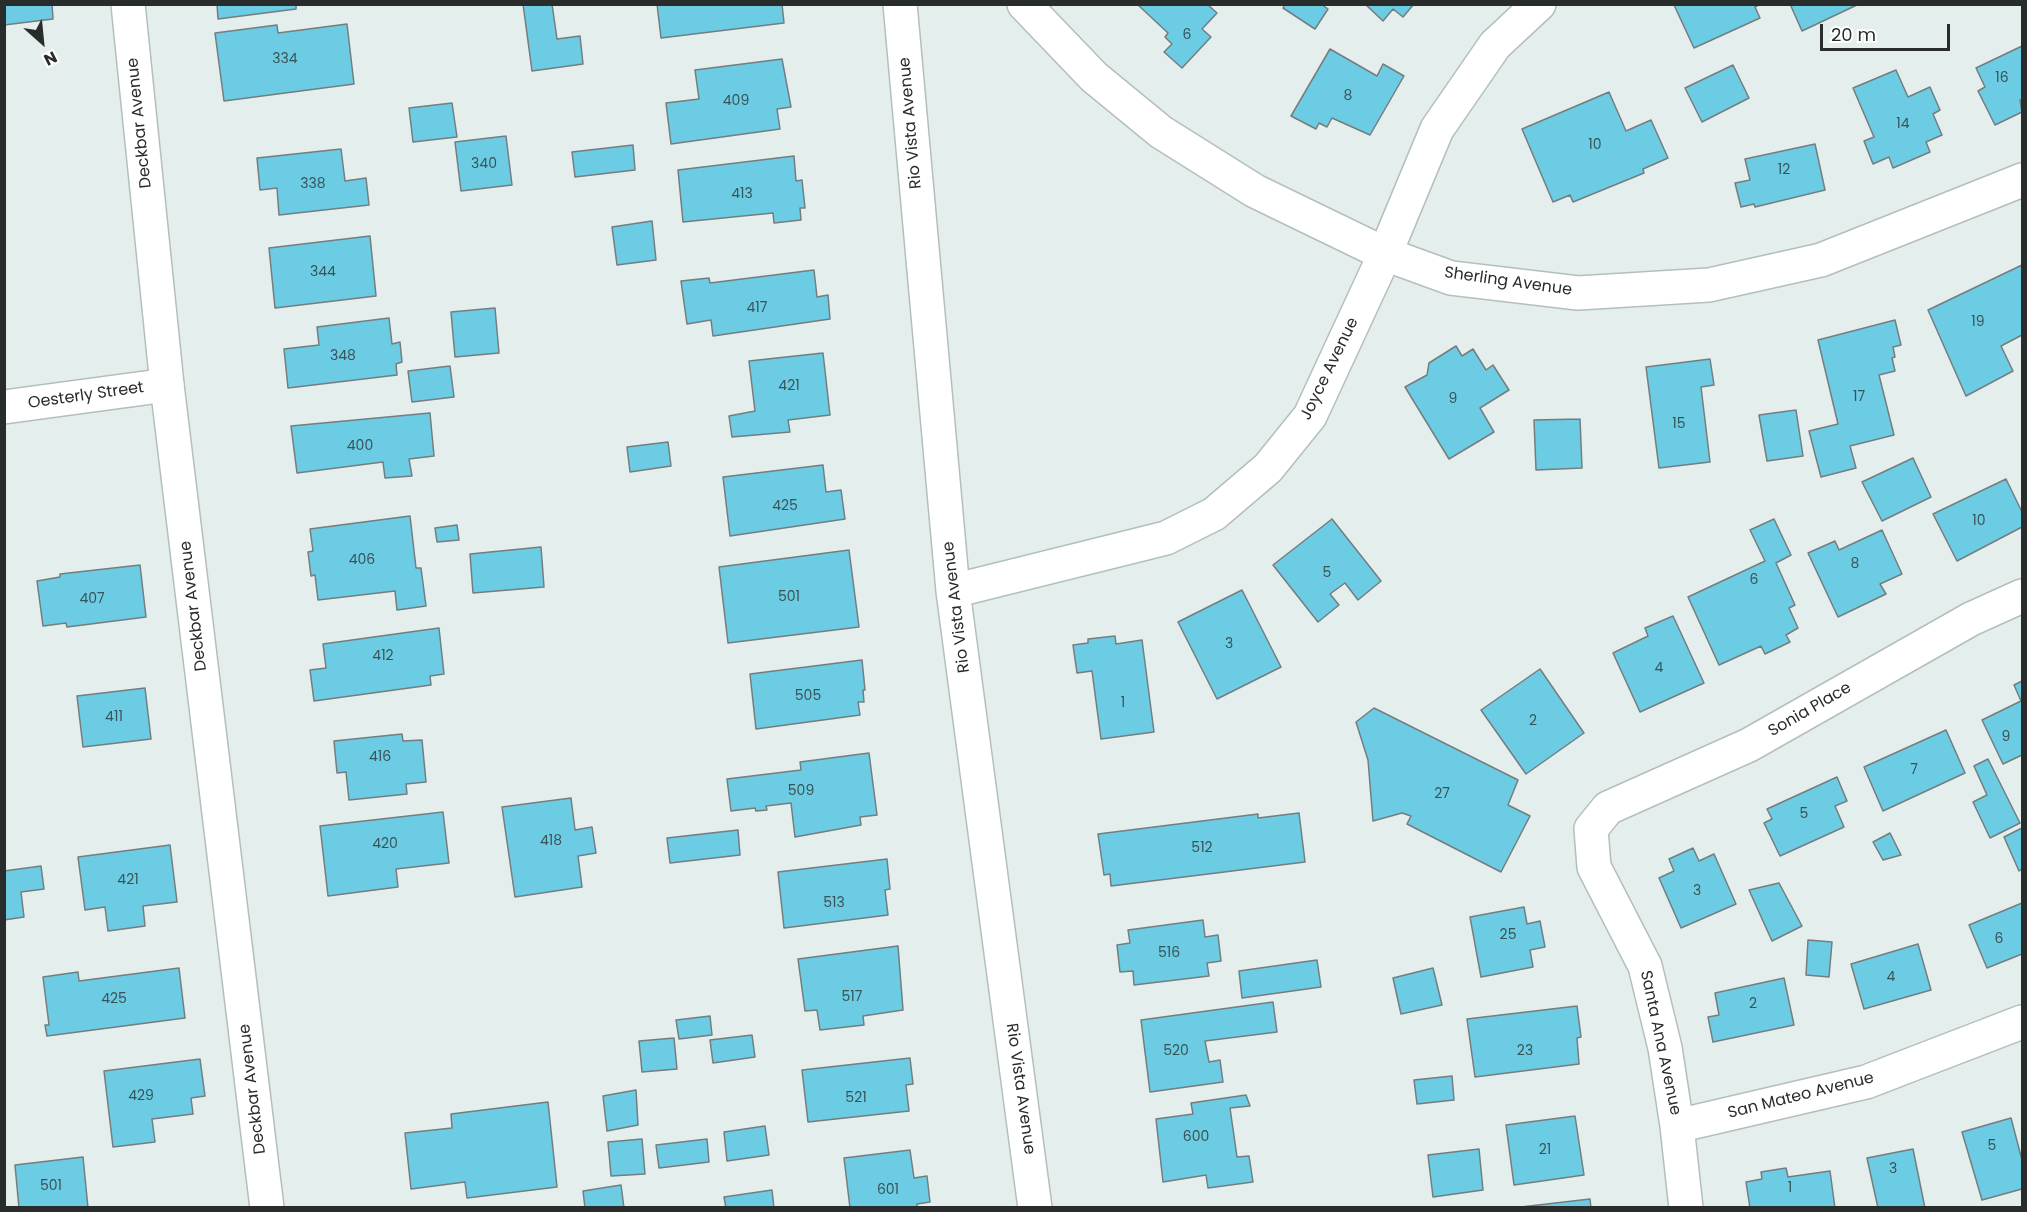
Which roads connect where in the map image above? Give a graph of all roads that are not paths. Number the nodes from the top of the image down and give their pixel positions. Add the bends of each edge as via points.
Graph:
1 (128, 4) edge
2 (900, 4) edge
3 (1024, 4) edge
4 (1539, 4) edge
5 (2022, 180) edge
6 (1385, 254) junction
7 (167, 385) junction
8 (4, 407) edge
9 (953, 591) junction
10 (2022, 596) edge
11 (1598, 821) joint
12 (2022, 1022) edge
13 (1677, 1126) junction
14 (267, 1208) edge
15 (1035, 1208) edge
16 (1686, 1208) edge

1 - 7 street, Deckbar Avenue
2 - 9 street, Rio Vista Avenue
3 - 6 street, Sherling Avenue via 1094,77 1161,132 1255,191
4 - 6 street, Joyce Avenue via 1495,45 1437,129
5 - 6 street, Sherling Avenue via 1821,260 1708,285 1578,293 1451,278
6 - 9 street, Joyce Avenue via 1310,416 1268,468 1214,514 1166,538
7 - 8 street, Oesterly Street
7 - 14 street, Deckbar Avenue
9 - 15 street, Rio Vista Avenue
10 - 11 street, Sonia Place via 1971,619 1749,745 1608,808
11 - 13 street, Santa Ana Avenue via 1591,829 1594,867 1645,966 1665,1048
12 - 13 street, San Mateo Avenue via 1866,1083
13 - 16 street, Santa Ana Avenue

